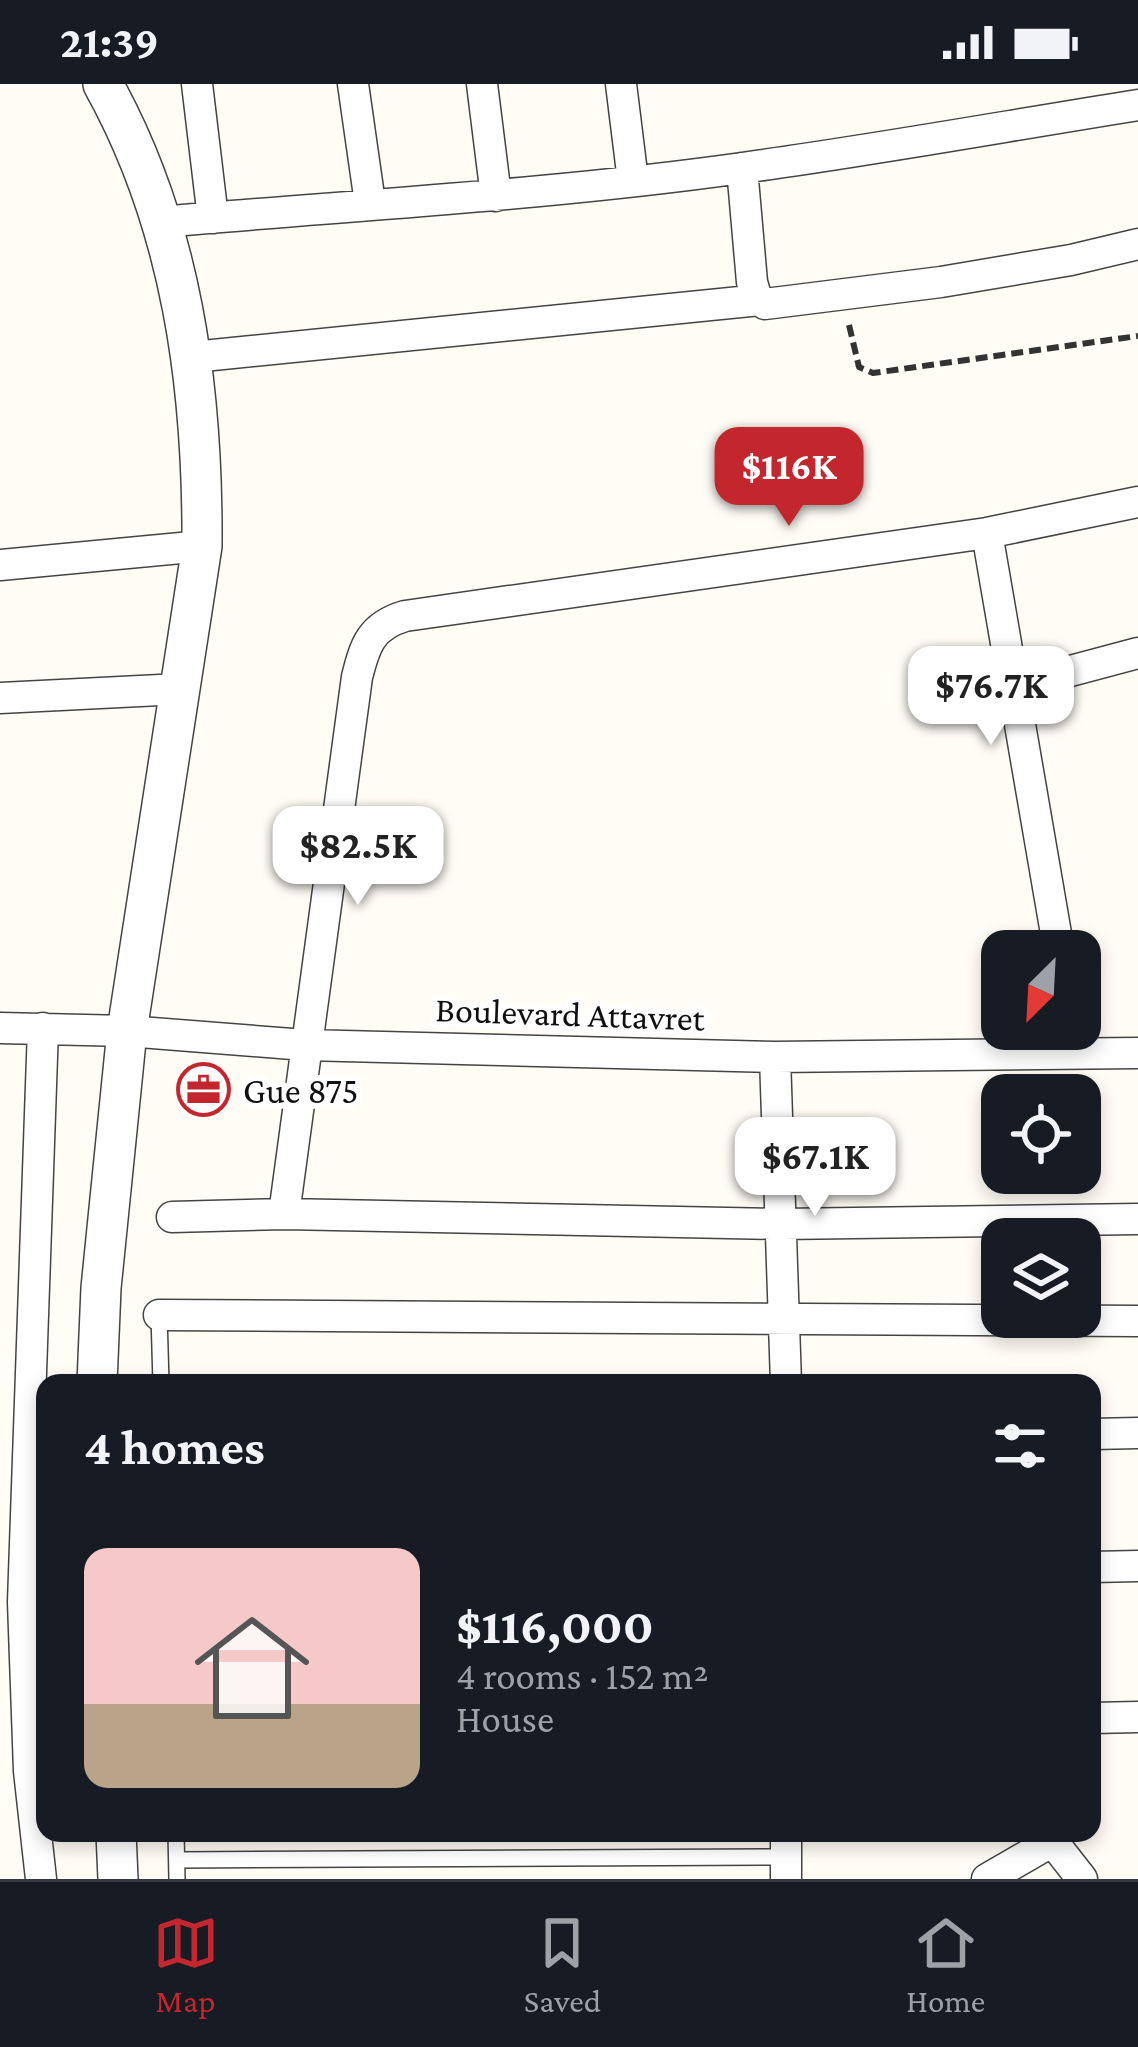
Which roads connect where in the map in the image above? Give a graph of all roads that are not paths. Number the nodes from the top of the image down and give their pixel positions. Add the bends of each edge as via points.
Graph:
1 (103, 84) edge
2 (197, 84) edge
3 (353, 84) edge
4 (482, 84) edge
5 (621, 84) edge
6 (1138, 105) edge
7 (742, 168) junction
8 (632, 181) junction
9 (496, 196) junction
10 (370, 203) junction
11 (213, 218) junction
12 (161, 222) junction
13 (1138, 244) edge
14 (760, 300) junction
15 (193, 357) junction
16 (1138, 502) edge
17 (987, 533) junction
18 (202, 546) junction
19 (0, 565) edge
20 (1138, 653) edge
21 (1014, 686) junction
22 (180, 688) junction
23 (0, 698) edge
24 (1055, 930) edge
25 (0, 1028) edge
26 (43, 1028) junction
27 (127, 1031) junction
28 (304, 1045) junction
29 (981, 1046) edge
30 (1101, 1046) edge
31 (1138, 1053) edge
32 (775, 1057) junction
33 (284, 1214) junction
34 (172, 1217) dead end
35 (1138, 1219) edge
36 (782, 1224) junction
37 (159, 1315) joint
38 (784, 1320) junction
39 (1138, 1322) edge
40 (97, 1374) edge
41 (161, 1374) edge
42 (786, 1374) edge
43 (1138, 1433) edge
44 (1101, 1434) edge
45 (1138, 1566) edge
46 (1101, 1567) edge
47 (11, 1603) edge
48 (1138, 1717) edge
49 (1101, 1718) edge
50 (25, 1772) edge
51 (116, 1842) edge
52 (176, 1842) edge
53 (1041, 1842) edge
54 (1052, 1842) edge
55 (786, 1856) edge
56 (176, 1860) junction
57 (41, 1879) edge
58 (118, 1879) edge
59 (177, 1879) edge
60 (987, 1879) edge
61 (1082, 1879) edge

1 - 12 street
2 - 11 street
3 - 10 street
4 - 9 street
5 - 8 street
6 - 7 street
7 - 8 street
7 - 14 street
8 - 9 street
9 - 10 street
10 - 11 street
11 - 12 street
12 - 15 street
13 - 14 street via 1071,260
14 - 15 street
15 - 18 street
16 - 17 street
17 - 21 street
17 - 28 street via 405,616 378,627 357,677
18 - 19 street
18 - 22 street
20 - 21 street
21 - 24 street
22 - 23 street
22 - 27 street
25 - 26 street, Boulevard Attavret
26 - 27 street, Boulevard Attavret
26 - 47 street
27 - 28 street, Boulevard Attavret
27 - 40 street
28 - 32 street, Boulevard Attavret
28 - 33 street
29 - 32 street, Boulevard Attavret
30 - 31 street, Boulevard Attavret
32 - 36 street
33 - 34 street
33 - 36 street
35 - 36 street
36 - 38 street
37 - 38 street
37 - 41 lane
38 - 39 street
38 - 42 street
43 - 44 street
45 - 46 street
47 - 50 street
48 - 49 street
50 - 57 street
51 - 58 street
52 - 56 lane
53 - 60 street
54 - 61 street
55 - 56 lane
56 - 59 lane

